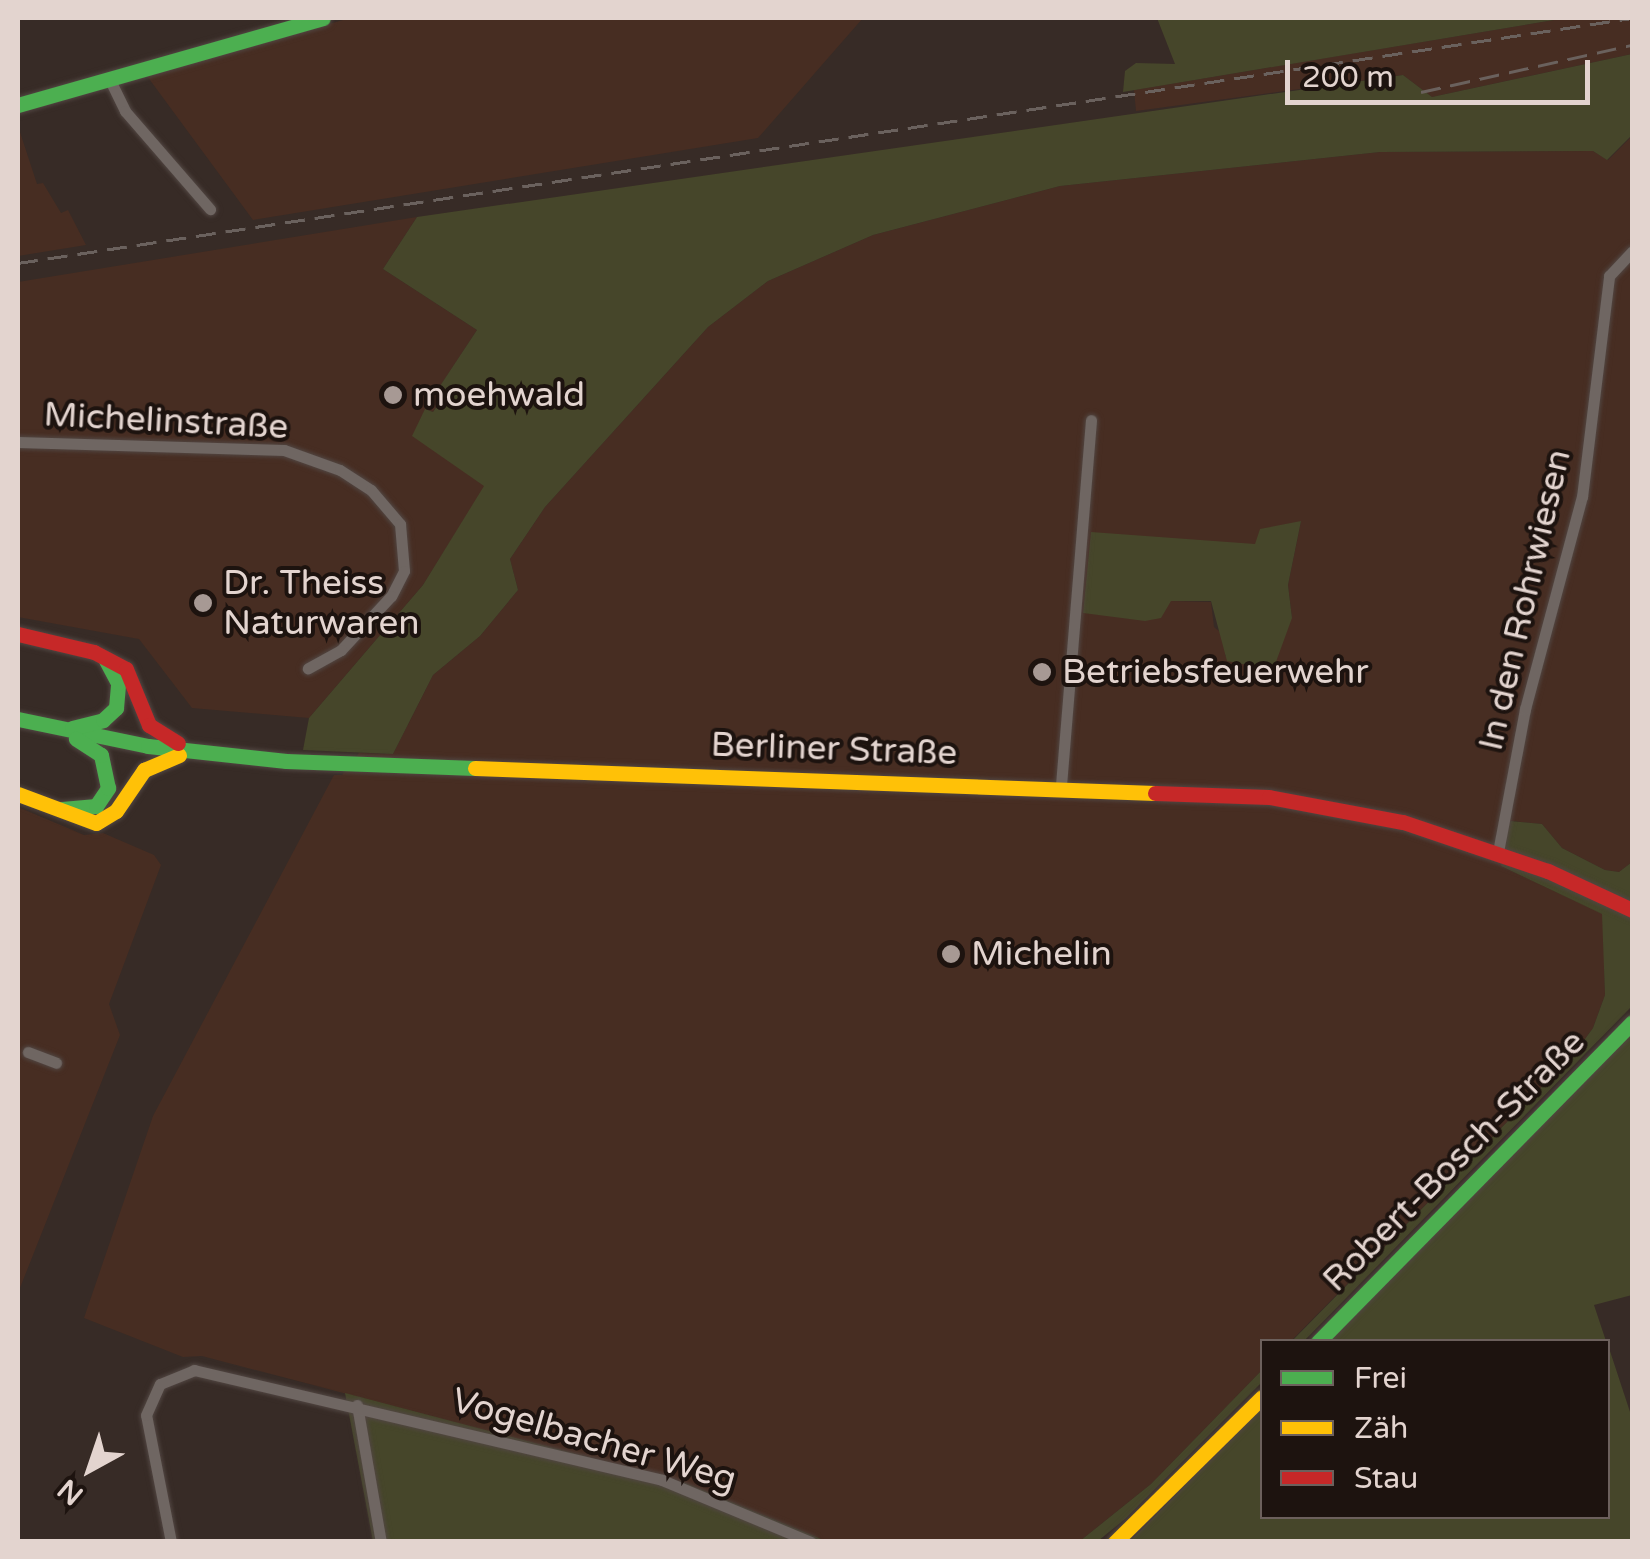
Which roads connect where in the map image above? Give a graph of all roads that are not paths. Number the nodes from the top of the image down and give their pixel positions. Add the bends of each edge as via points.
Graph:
1 (323, 18) edge
2 (110, 78) junction
3 (18, 106) edge
4 (210, 208) dead end
5 (1632, 251) edge
6 (1091, 420) dead end
7 (18, 442) edge
8 (18, 634) edge
9 (94, 652) junction
10 (308, 668) dead end
11 (18, 719) edge
12 (40, 725) junction
13 (208, 753) junction
14 (1061, 786) junction
15 (18, 794) edge
16 (50, 808) junction
17 (1498, 852) junction
18 (1631, 907) edge
19 (1632, 1022) edge
20 (28, 1052) dead end
21 (56, 1063) dead end
22 (1321, 1339) edge
23 (1260, 1398) edge
24 (358, 1405) junction
25 (171, 1542) edge
26 (381, 1542) edge
27 (811, 1542) edge
28 (1116, 1542) edge

1 - 2 street
2 - 3 street
2 - 4 street via 125,111
5 - 17 street, In den Rohrwiesen via 1609,276 1582,497 1525,708
6 - 14 street
7 - 10 street, Michelinstraße via 284,450 329,465 371,490 400,524 404,571 391,596 340,650
8 - 9 street
9 - 12 street via 115,672 116,708 94,724
9 - 13 street via 126,669 156,732
11 - 12 street, Berliner Straße
12 - 13 street, Berliner Straße
12 - 16 street via 92,746 110,778 96,806
13 - 14 street, Berliner Straße via 350,764
13 - 16 street via 154,762 116,811 96,823
14 - 17 street, Berliner Straße via 1304,802 1403,822
15 - 16 street
17 - 18 street, Berliner Straße
19 - 22 street, Robert-Bosch-Straße
20 - 21 street
23 - 28 street
24 - 25 street, Vogelbacher Weg via 214,1373 168,1378 146,1415
24 - 26 street
24 - 27 street, Vogelbacher Weg via 662,1480

